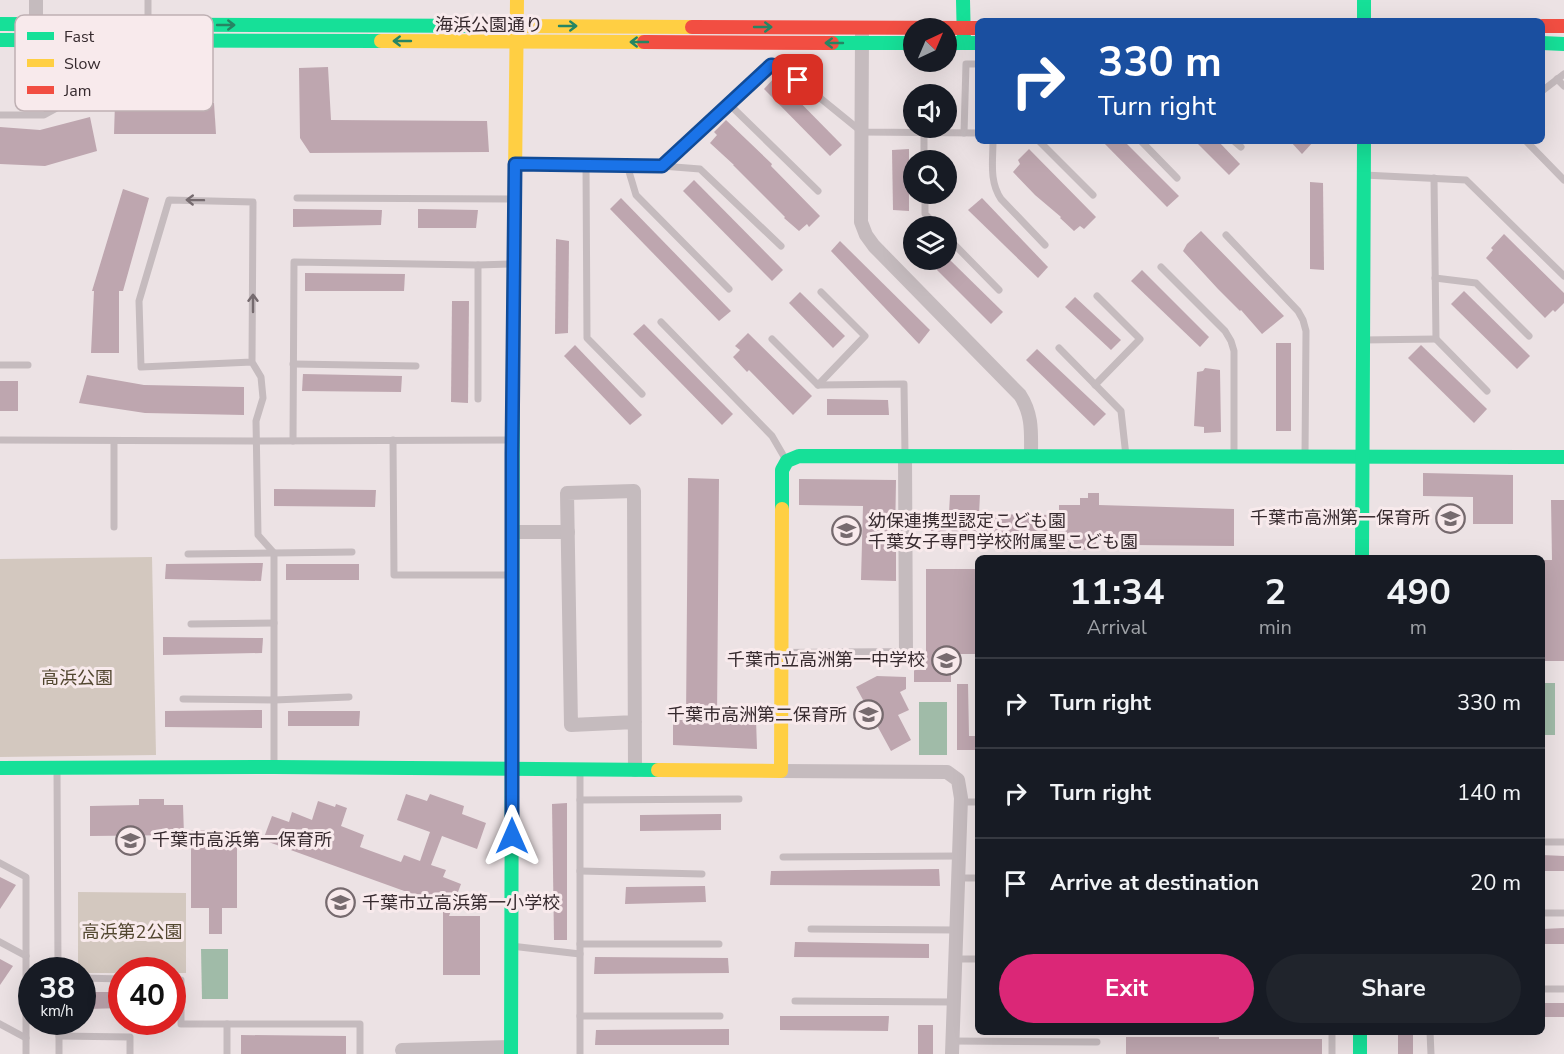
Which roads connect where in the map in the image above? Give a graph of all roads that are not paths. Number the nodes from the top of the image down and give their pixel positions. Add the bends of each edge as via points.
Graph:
1 (148, 0) edge
2 (517, 0) edge
3 (963, 0) edge
4 (1364, 0) edge
5 (147, 15) edge
6 (1364, 18) edge
7 (0, 24) edge
8 (15, 24) edge
9 (213, 25) edge
10 (516, 25) junction
11 (1545, 26) edge
12 (1564, 26) edge
13 (861, 27) junction
14 (975, 27) edge
15 (963, 28) junction
16 (213, 40) edge
17 (516, 41) junction
18 (862, 43) junction
19 (903, 43) edge
20 (971, 44) edge
21 (1545, 44) edge
22 (1564, 44) edge
23 (975, 64) edge
24 (1564, 74) edge
25 (1557, 79) junction
26 (1564, 86) edge
27 (1545, 89) edge
28 (729, 104) junction
29 (51, 111) edge
30 (0, 115) edge
31 (862, 132) junction
32 (903, 132) edge
33 (957, 133) edge
34 (964, 133) junction
35 (975, 133) edge
36 (993, 144) edge
37 (1042, 144) edge
38 (1144, 144) edge
39 (1237, 144) edge
40 (1364, 144) edge
41 (1529, 144) edge
42 (1240, 147) dead end
43 (515, 164) junction
44 (586, 165) junction
45 (627, 165) junction
46 (662, 166) junction
47 (1364, 176) junction
48 (1177, 178) dead end
49 (1434, 178) junction
50 (1564, 180) edge
51 (818, 191) dead end
52 (1094, 195) dead end
53 (297, 198) dead end
54 (515, 199) junction
55 (1226, 235) dead end
56 (1045, 245) dead end
57 (782, 246) dead end
58 (957, 247) edge
59 (514, 264) junction
60 (478, 265) junction
61 (1161, 267) dead end
62 (1564, 276) edge
63 (1435, 278) junction
64 (729, 289) dead end
65 (999, 290) dead end
66 (821, 292) dead end
67 (1097, 296) dead end
68 (661, 322) dead end
69 (1529, 336) dead end
70 (772, 339) dead end
71 (1436, 339) junction
72 (1363, 340) junction
73 (1059, 348) dead end
74 (252, 362) junction
75 (293, 364) junction
76 (0, 365) edge
77 (28, 365) dead end
78 (416, 366) dead end
79 (818, 385) junction
80 (1095, 385) junction
81 (1487, 391) dead end
82 (642, 394) dead end
83 (478, 399) dead end
84 (0, 440) edge
85 (393, 440) junction
86 (513, 440) junction
87 (114, 441) junction
88 (257, 441) junction
89 (293, 441) junction
90 (906, 456) junction
91 (1031, 456) junction
92 (1126, 456) junction
93 (1234, 456) junction
94 (1305, 456) junction
95 (1362, 456) junction
96 (1564, 457) edge
97 (786, 461) junction
98 (114, 527) dead end
99 (513, 532) junction
100 (568, 532) junction
101 (352, 552) dead end
102 (274, 553) junction
103 (188, 554) dead end
104 (1362, 555) edge
105 (512, 575) junction
106 (274, 623) junction
107 (191, 624) dead end
108 (782, 656) junction
109 (349, 697) dead end
110 (183, 699) dead end
111 (274, 700) junction
112 (634, 722) junction
113 (0, 768) edge
114 (57, 768) junction
115 (274, 768) junction
116 (512, 769) junction
117 (580, 770) junction
118 (635, 770) junction
119 (781, 771) junction
120 (739, 799) dead end
121 (580, 800) junction
122 (961, 802) junction
123 (975, 802) edge
124 (1545, 842) edge
125 (1564, 842) edge
126 (959, 856) junction
127 (783, 857) dead end
128 (0, 863) edge
129 (580, 871) junction
130 (702, 874) dead end
131 (958, 878) junction
132 (975, 879) edge
133 (1545, 913) edge
134 (1564, 913) edge
135 (811, 929) dead end
136 (956, 930) junction
137 (0, 942) edge
138 (580, 944) junction
139 (719, 944) dead end
140 (511, 946) junction
141 (580, 954) junction
142 (26, 956) junction
143 (58, 957) edge
144 (955, 959) junction
145 (975, 959) edge
146 (1545, 989) edge
147 (1564, 989) edge
148 (795, 1001) dead end
149 (953, 1002) junction
150 (580, 1016) junction
151 (720, 1016) dead end
152 (0, 1024) edge
153 (186, 1024) edge
154 (227, 1024) junction
155 (1332, 1035) edge
156 (1360, 1035) edge
157 (1431, 1035) edge
158 (59, 1036) joint
159 (26, 1038) junction
160 (1097, 1042) dead end
161 (952, 1048) edge
162 (402, 1050) dead end
163 (511, 1051) edge
164 (26, 1054) edge
165 (59, 1054) edge
166 (130, 1054) edge
167 (227, 1054) edge
168 (360, 1054) edge
169 (580, 1054) edge
170 (1332, 1054) edge
171 (1360, 1054) edge
172 (1431, 1054) edge

1 - 5 lane
2 - 10 street
3 - 15 street
4 - 6 street
7 - 8 street, 海浜公園通り
9 -> 10 street, 海浜公園通り
10 -> 13 street, 海浜公園通り
10 - 17 street
11 - 12 street
13 - 15 street, 海浜公園通り
13 - 18 street
14 - 15 street, 海浜公園通り
15 - 20 street
17 -> 16 street, 海浜公園通り
18 -> 17 street, 海浜公園通り
17 - 43 street
18 - 19 street, 海浜公園通り
18 - 31 street
21 - 22 street
23 - 34 lane via 966,64
24 - 25 lane
25 - 26 lane
25 - 27 lane
28 - 31 lane via 771,65 782,67
28 - 46 lane
28 - 51 lane
29 - 30 lane via 44,115
31 - 32 lane
31 - 91 street via 861,222 866,235 1027,405
33 - 34 lane
34 - 35 lane
36 - 56 lane via 996,191
37 - 52 lane
38 - 48 lane
39 - 42 lane
40 - 47 street
41 - 50 lane
43 - 44 lane
43 - 54 street
44 - 45 lane
44 - 82 lane via 587,339
45 - 46 lane
45 - 64 lane via 636,195
46 - 57 lane via 700,169
47 - 49 lane
47 - 72 street
49 - 62 lane via 1466,180
49 - 63 lane
53 - 54 lane
54 - 59 street
55 - 94 lane via 1303,320
58 - 65 lane
59 - 60 lane
59 - 86 street
60 - 75 lane via 294,262
60 - 83 lane
61 - 93 lane via 1231,340
63 - 69 lane via 1476,283
63 - 71 lane
66 - 79 lane via 865,336
67 - 80 lane via 1140,339
68 - 97 lane via 772,436
70 - 79 lane
71 - 72 lane
71 - 81 lane
72 - 95 street
73 - 80 lane
74 -> 74 lane via 253,201 169,200 139,302 141,367
74 - 88 lane via 261,377 263,398 256,421
75 - 78 lane
75 - 89 lane
76 - 77 lane
79 - 90 lane via 904,384
80 - 92 lane via 1121,411
84 - 87 lane
85 - 86 lane
85 - 89 lane
85 - 105 lane via 394,575
86 - 99 street
87 - 88 lane
87 - 98 lane
88 - 89 lane
88 - 102 lane via 258,535
90 - 91 street
90 - 97 street via 798,456
90 - 108 street via 906,655
91 - 92 street
92 - 93 street
93 - 94 street
94 - 95 street
95 - 96 street
95 - 104 street
97 - 108 street via 782,470
99 - 100 street
99 - 105 street
100 - 112 street via 571,725
100 - 112 street via 567,493 634,491
101 - 102 lane
102 - 103 lane
102 - 106 lane
105 - 116 street
106 - 107 lane
106 - 111 lane
108 - 119 street
109 - 111 lane
110 - 111 lane
111 - 115 lane
112 - 118 street
113 - 114 street
114 - 115 street
114 - 143 lane
115 - 116 street
116 - 117 street
116 - 140 street
117 - 118 street
117 - 121 lane
118 - 119 street
119 - 122 street via 947,772 958,780
120 - 121 lane
121 - 129 lane
122 - 123 lane
122 - 126 street
124 - 125 lane
126 - 127 lane
126 - 131 street
128 - 142 lane via 26,877
129 - 130 lane
129 - 138 lane
131 - 132 lane
131 - 136 street
133 - 134 lane
135 - 136 lane
136 - 144 street
137 - 142 lane
138 - 139 lane
138 - 141 lane
140 - 141 lane
140 - 163 street
141 - 150 lane
142 - 159 lane
144 - 145 lane
144 - 149 street
146 - 147 lane
148 - 149 lane
149 - 161 street
150 - 151 lane
150 - 169 lane
152 - 159 lane
153 - 154 lane
154 - 167 lane
154 - 168 lane via 360,1024
155 - 170 lane
156 - 171 street
157 - 172 lane
158 - 165 lane
158 - 166 lane via 130,1036
159 - 164 lane
160 - 161 lane
162 - 163 street

